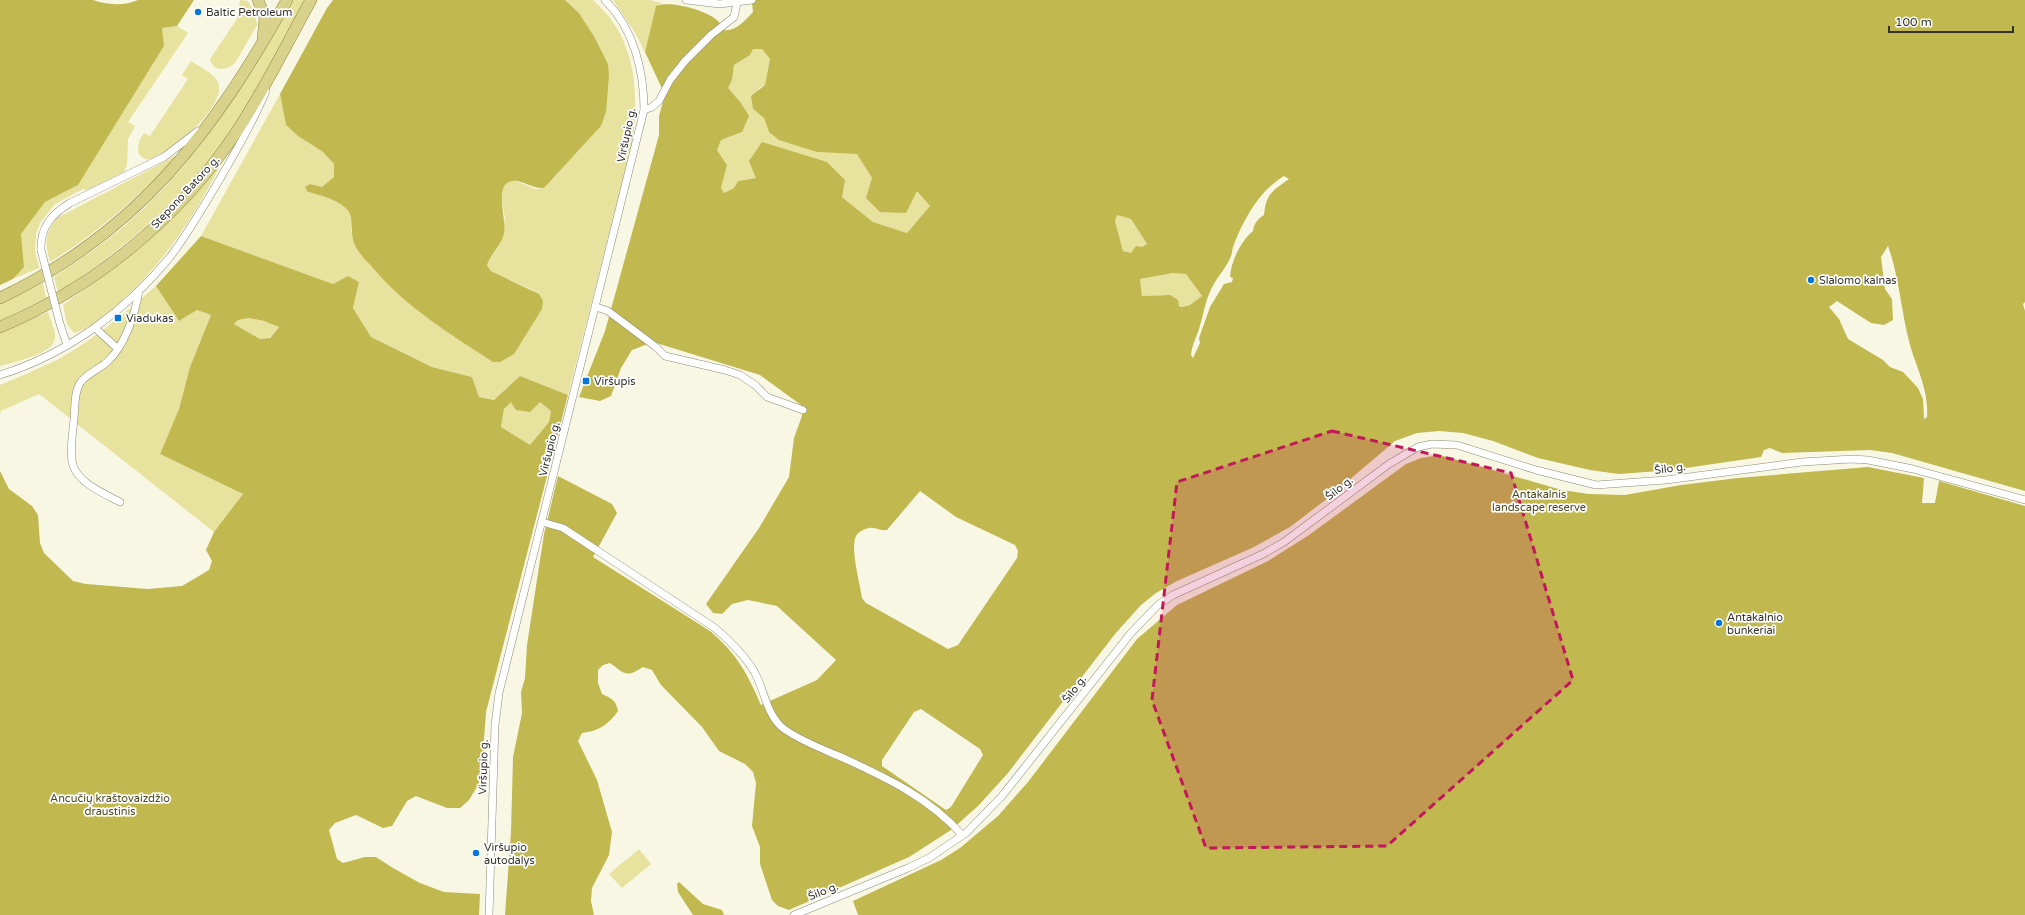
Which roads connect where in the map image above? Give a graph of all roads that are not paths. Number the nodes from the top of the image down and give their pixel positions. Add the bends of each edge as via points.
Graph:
1 (258, 0) edge
2 (287, 0) edge
3 (605, 0) edge
4 (686, 0) edge
5 (752, 0) edge
6 (311, 3) edge
7 (737, 3) junction
8 (260, 50) junction
9 (280, 59) junction
10 (644, 110) junction
11 (215, 117) junction
12 (139, 290) junction
13 (0, 298) edge
14 (596, 307) junction
15 (0, 327) edge
16 (94, 328) junction
17 (67, 345) junction
18 (117, 348) junction
19 (0, 375) edge
20 (803, 410) dead end
21 (2025, 500) edge
22 (120, 502) dead end
23 (542, 522) junction
24 (962, 835) junction
25 (489, 915) edge
26 (794, 915) edge

1 - 8 main road via 265,18
2 - 8 main road
3 - 10 street, Viršupio g. via 635,49 642,77
4 - 7 street
5 - 7 street
6 - 9 main road, Stepono Batoro g.
7 - 10 street via 734,17 685,61 670,80 659,101
8 - 11 main road
9 - 12 street via 261,103 205,204 171,256
9 - 15 main road, Stepono Batoro g. via 254,105 216,160 158,223 124,252 74,287
10 - 14 street, Viršupio g.
11 - 13 main road via 159,186 116,226 57,268
11 - 17 street, bridge via 180,147 164,157 70,203 50,219 40,241 41,250
12 - 16 street
12 - 18 street via 128,328
14 - 20 street via 608,311 665,356 725,370 755,385 767,397
14 - 23 street, Viršupio g.
16 - 17 street
16 - 18 street
17 - 19 street
18 - 22 street via 108,361 80,382 76,396 72,458 75,470 85,482
21 - 24 street, Šilo g. via 1913,469 1868,460 1802,462 1666,480 1596,485 1536,470 1457,444 1438,443 1418,447 1389,464 1284,542 1173,595 1158,605 1132,633 1007,791
23 - 24 street via 563,528 721,633 755,673 772,715 784,729 814,746 886,778 947,818
23 - 25 street, Viršupio g. via 499,693 495,725
24 - 26 street, Šilo g. via 929,858

